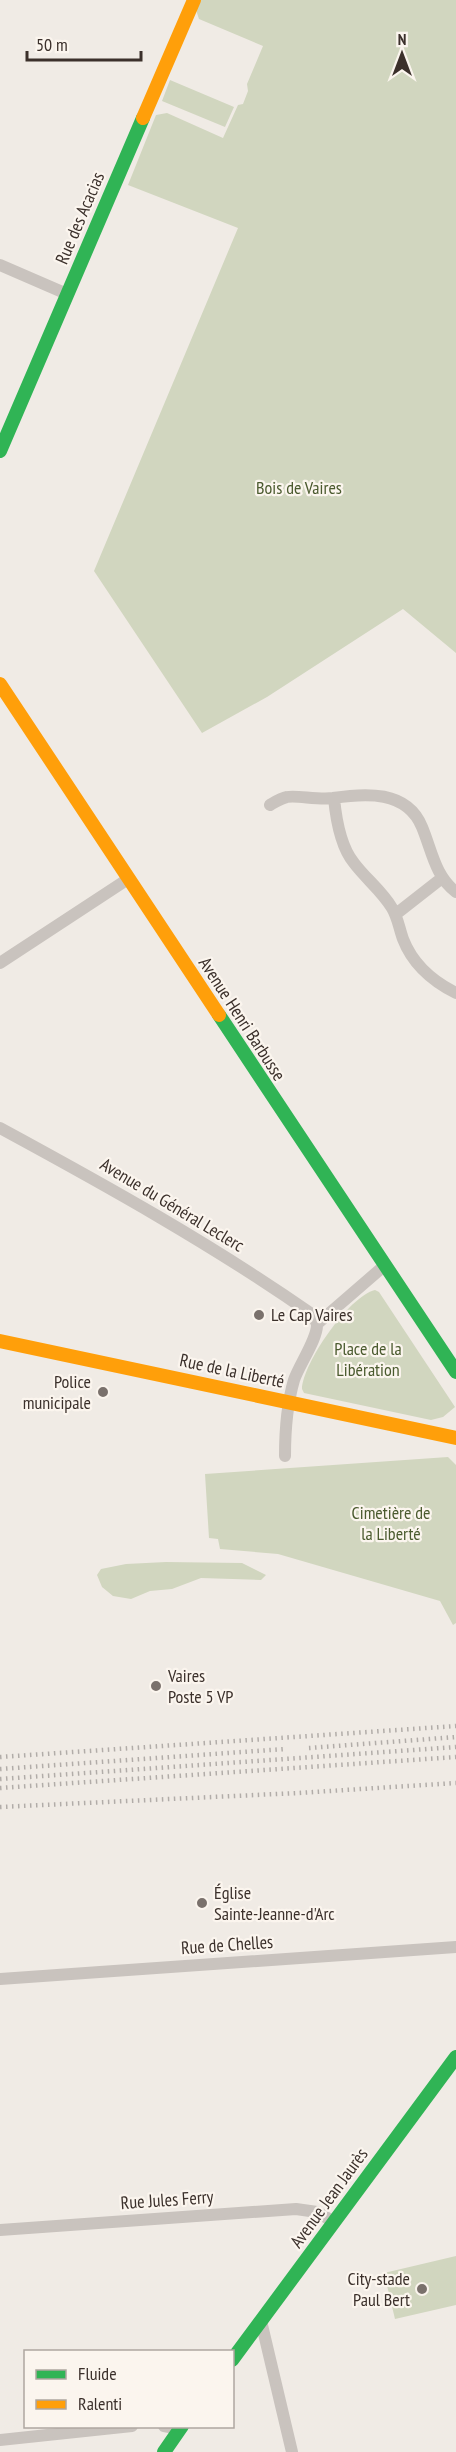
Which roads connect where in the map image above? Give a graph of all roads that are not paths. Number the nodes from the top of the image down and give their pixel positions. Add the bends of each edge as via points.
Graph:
1 (194, 0) edge
2 (0, 265) edge
3 (67, 294) junction
4 (0, 452) edge
5 (0, 684) edge
6 (334, 798) junction
7 (270, 805) dead end
8 (442, 878) junction
9 (128, 879) junction
10 (456, 892) edge
11 (396, 914) junction
12 (0, 963) edge
13 (456, 993) edge
14 (0, 1128) edge
15 (384, 1266) junction
16 (317, 1324) junction
17 (0, 1341) edge
18 (456, 1372) edge
19 (289, 1402) junction
20 (456, 1438) edge
21 (285, 1456) dead end
22 (456, 1947) edge
23 (0, 1979) edge
24 (456, 2059) edge
25 (334, 2222) junction
26 (0, 2230) edge
27 (261, 2321) junction
28 (234, 2357) edge
29 (122, 2428) edge
30 (181, 2428) edge
31 (0, 2440) edge
32 (164, 2452) edge
33 (292, 2452) edge

1 - 3 street, Rue des Acacias
2 - 3 street
3 - 4 street, Rue des Acacias
5 - 9 street, Avenue Henri Barbusse
6 - 7 street via 288,796
6 - 8 street via 374,794 403,805 421,824
6 - 11 street via 336,817 352,861
8 - 10 street
8 - 11 street
9 - 12 street
9 - 15 street, Avenue Henri Barbusse
11 - 13 street via 403,939 420,968
14 - 16 street, Avenue du Général Leclerc via 161,1217 302,1307
15 - 16 street
15 - 18 street, Avenue Henri Barbusse
16 - 19 street
17 - 19 street, Rue de la Liberté
19 - 20 street, Rue de la Liberté
19 - 21 street
22 - 23 street, Rue de Chelles
24 - 25 street, Avenue Jean Jaurès
25 - 26 street, Rue Jules Ferry via 318,2212 296,2209
25 - 27 street, Avenue Jean Jaurès
27 - 28 street, Avenue Jean Jaurès
27 - 33 street
29 - 31 street
30 - 32 street

